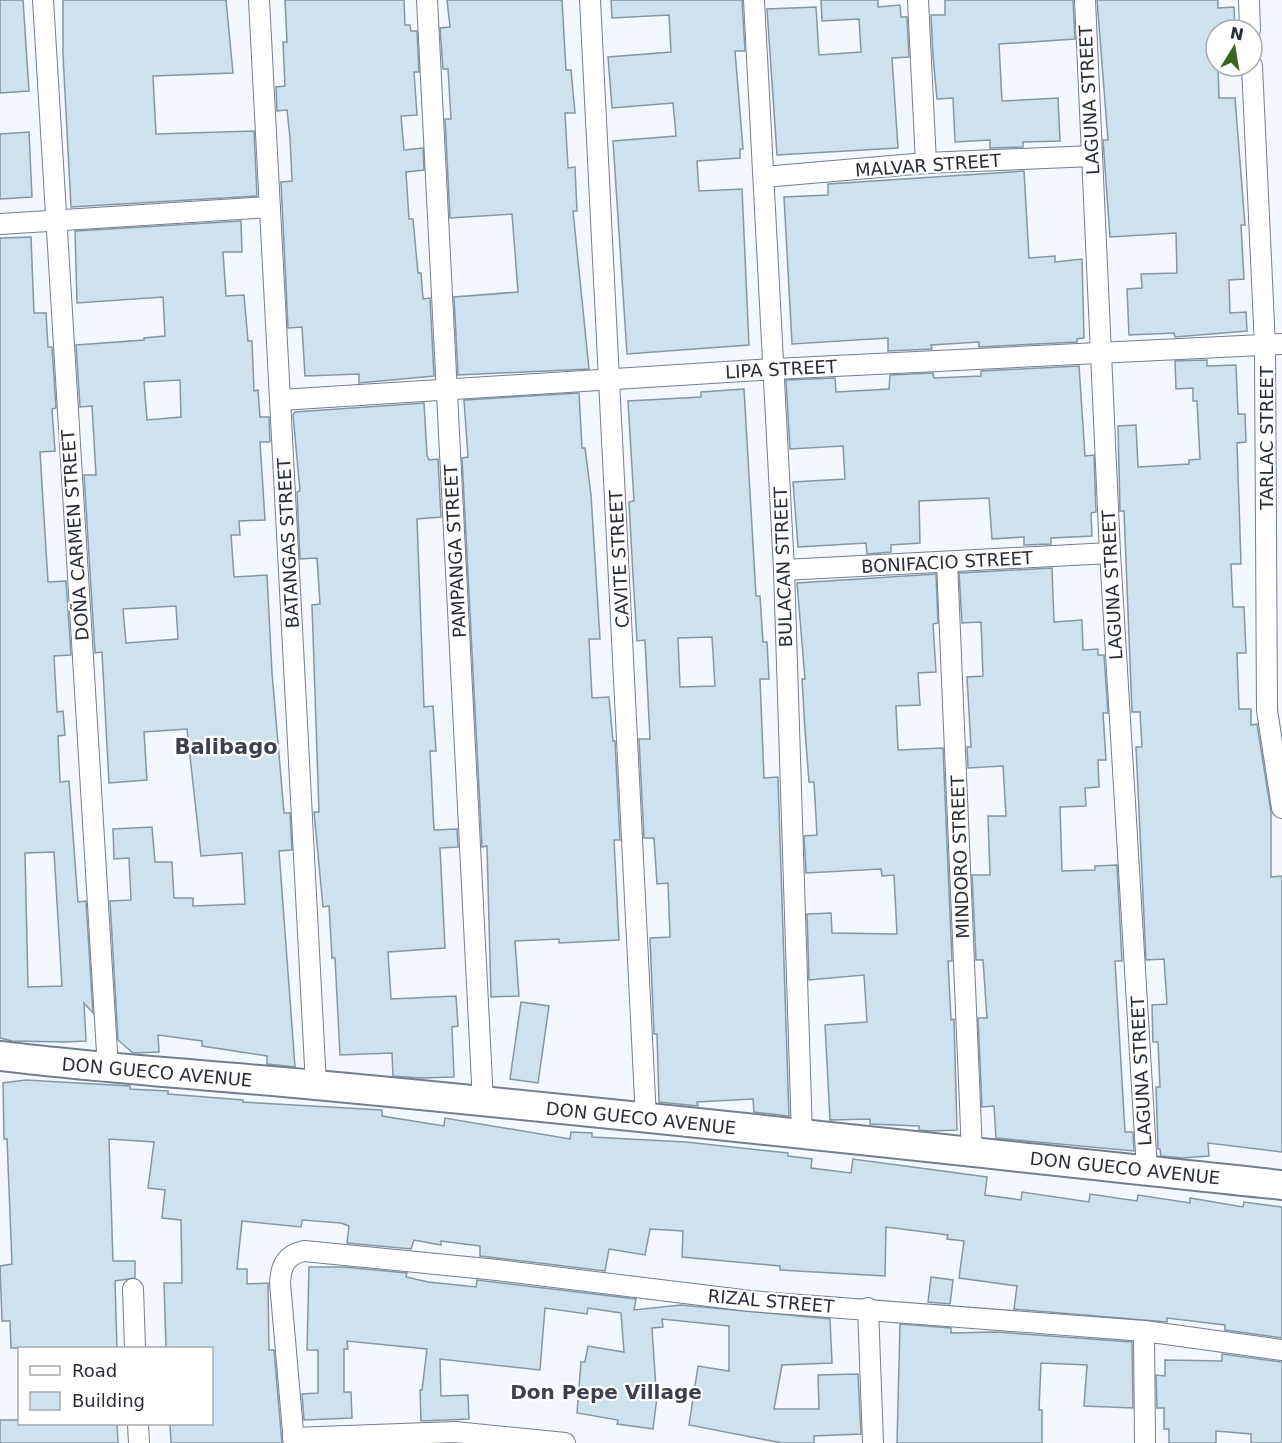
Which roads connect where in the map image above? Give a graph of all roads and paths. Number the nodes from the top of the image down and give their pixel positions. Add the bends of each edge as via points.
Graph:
1 (43, 0) edge
2 (259, 0) edge
3 (427, 0) edge
4 (590, 0) edge
5 (754, 0) edge
6 (918, 0) edge
7 (1085, 0) edge
8 (1249, 0) edge
9 (1250, 18) edge
10 (1253, 78) edge
11 (1092, 156) junction
12 (926, 163) junction
13 (764, 177) junction
14 (270, 207) junction
15 (55, 221) junction
16 (0, 224) edge
17 (1274, 345) edge
18 (1099, 354) junction
19 (774, 369) junction
20 (610, 379) junction
21 (446, 388) junction
22 (281, 400) junction
23 (1110, 553) junction
24 (947, 562) junction
25 (784, 570) junction
26 (1282, 808) edge
27 (0, 1056) edge
28 (108, 1069) junction
29 (316, 1085) junction
30 (483, 1102) junction
31 (646, 1119) junction
32 (802, 1135) junction
33 (972, 1152) junction
34 (1147, 1170) junction
35 (1282, 1185) edge
36 (133, 1289) dead end
37 (868, 1308) junction
38 (1144, 1331) junction
39 (135, 1347) edge
40 (1282, 1350) edge
41 (138, 1425) edge
42 (455, 1438) edge
43 (293, 1440) edge
44 (138, 1443) edge
45 (565, 1443) edge
46 (873, 1443) edge
47 (1145, 1443) edge

1 - 15 street, DOÑA CARMEN STREET
2 - 14 street, BATANGAS STREET
3 - 21 street, PAMPANGA STREET
4 - 20 street, CAVITE STREET
5 - 13 street, BULACAN STREET
6 - 12 street
7 - 11 street, LAGUNA STREET
8 - 9 street
10 - 17 street, TARLAC STREET
11 - 12 street, MALVAR STREET
11 - 18 street, LAGUNA STREET
12 - 13 street, MALVAR STREET
13 - 19 street, BULACAN STREET
14 - 15 street
14 - 22 street, BATANGAS STREET
15 - 16 street
15 - 28 street, DOÑA CARMEN STREET
17 - 18 street, LIPA STREET
17 - 26 street, TARLAC STREET via 1268,710
18 - 19 street, LIPA STREET
18 - 23 street, LAGUNA STREET
19 - 20 street, LIPA STREET
19 - 25 street, BULACAN STREET
20 - 21 street, LIPA STREET
20 - 31 street, CAVITE STREET
21 - 22 street, LIPA STREET
21 - 30 street, PAMPANGA STREET
22 - 29 street, BATANGAS STREET
23 - 24 street, BONIFACIO STREET
23 - 34 street, LAGUNA STREET
24 - 25 street, BONIFACIO STREET
24 - 33 street, MINDORO STREET
25 - 32 street, BULACAN STREET
27 - 28 main road, DON GUECO AVENUE
28 - 29 main road, DON GUECO AVENUE
29 - 30 main road, DON GUECO AVENUE
30 - 31 main road, DON GUECO AVENUE
31 - 32 main road, DON GUECO AVENUE
32 - 33 main road, DON GUECO AVENUE
33 - 34 main road, DON GUECO AVENUE
34 - 35 main road, DON GUECO AVENUE
36 - 39 street
37 - 38 street, RIZAL STREET
37 - 43 street, RIZAL STREET via 750,1301 304,1251 283,1264 280,1283
37 - 46 street
38 - 40 street, RIZAL STREET
38 - 47 street
41 - 44 street
42 - 43 street
42 - 45 street

